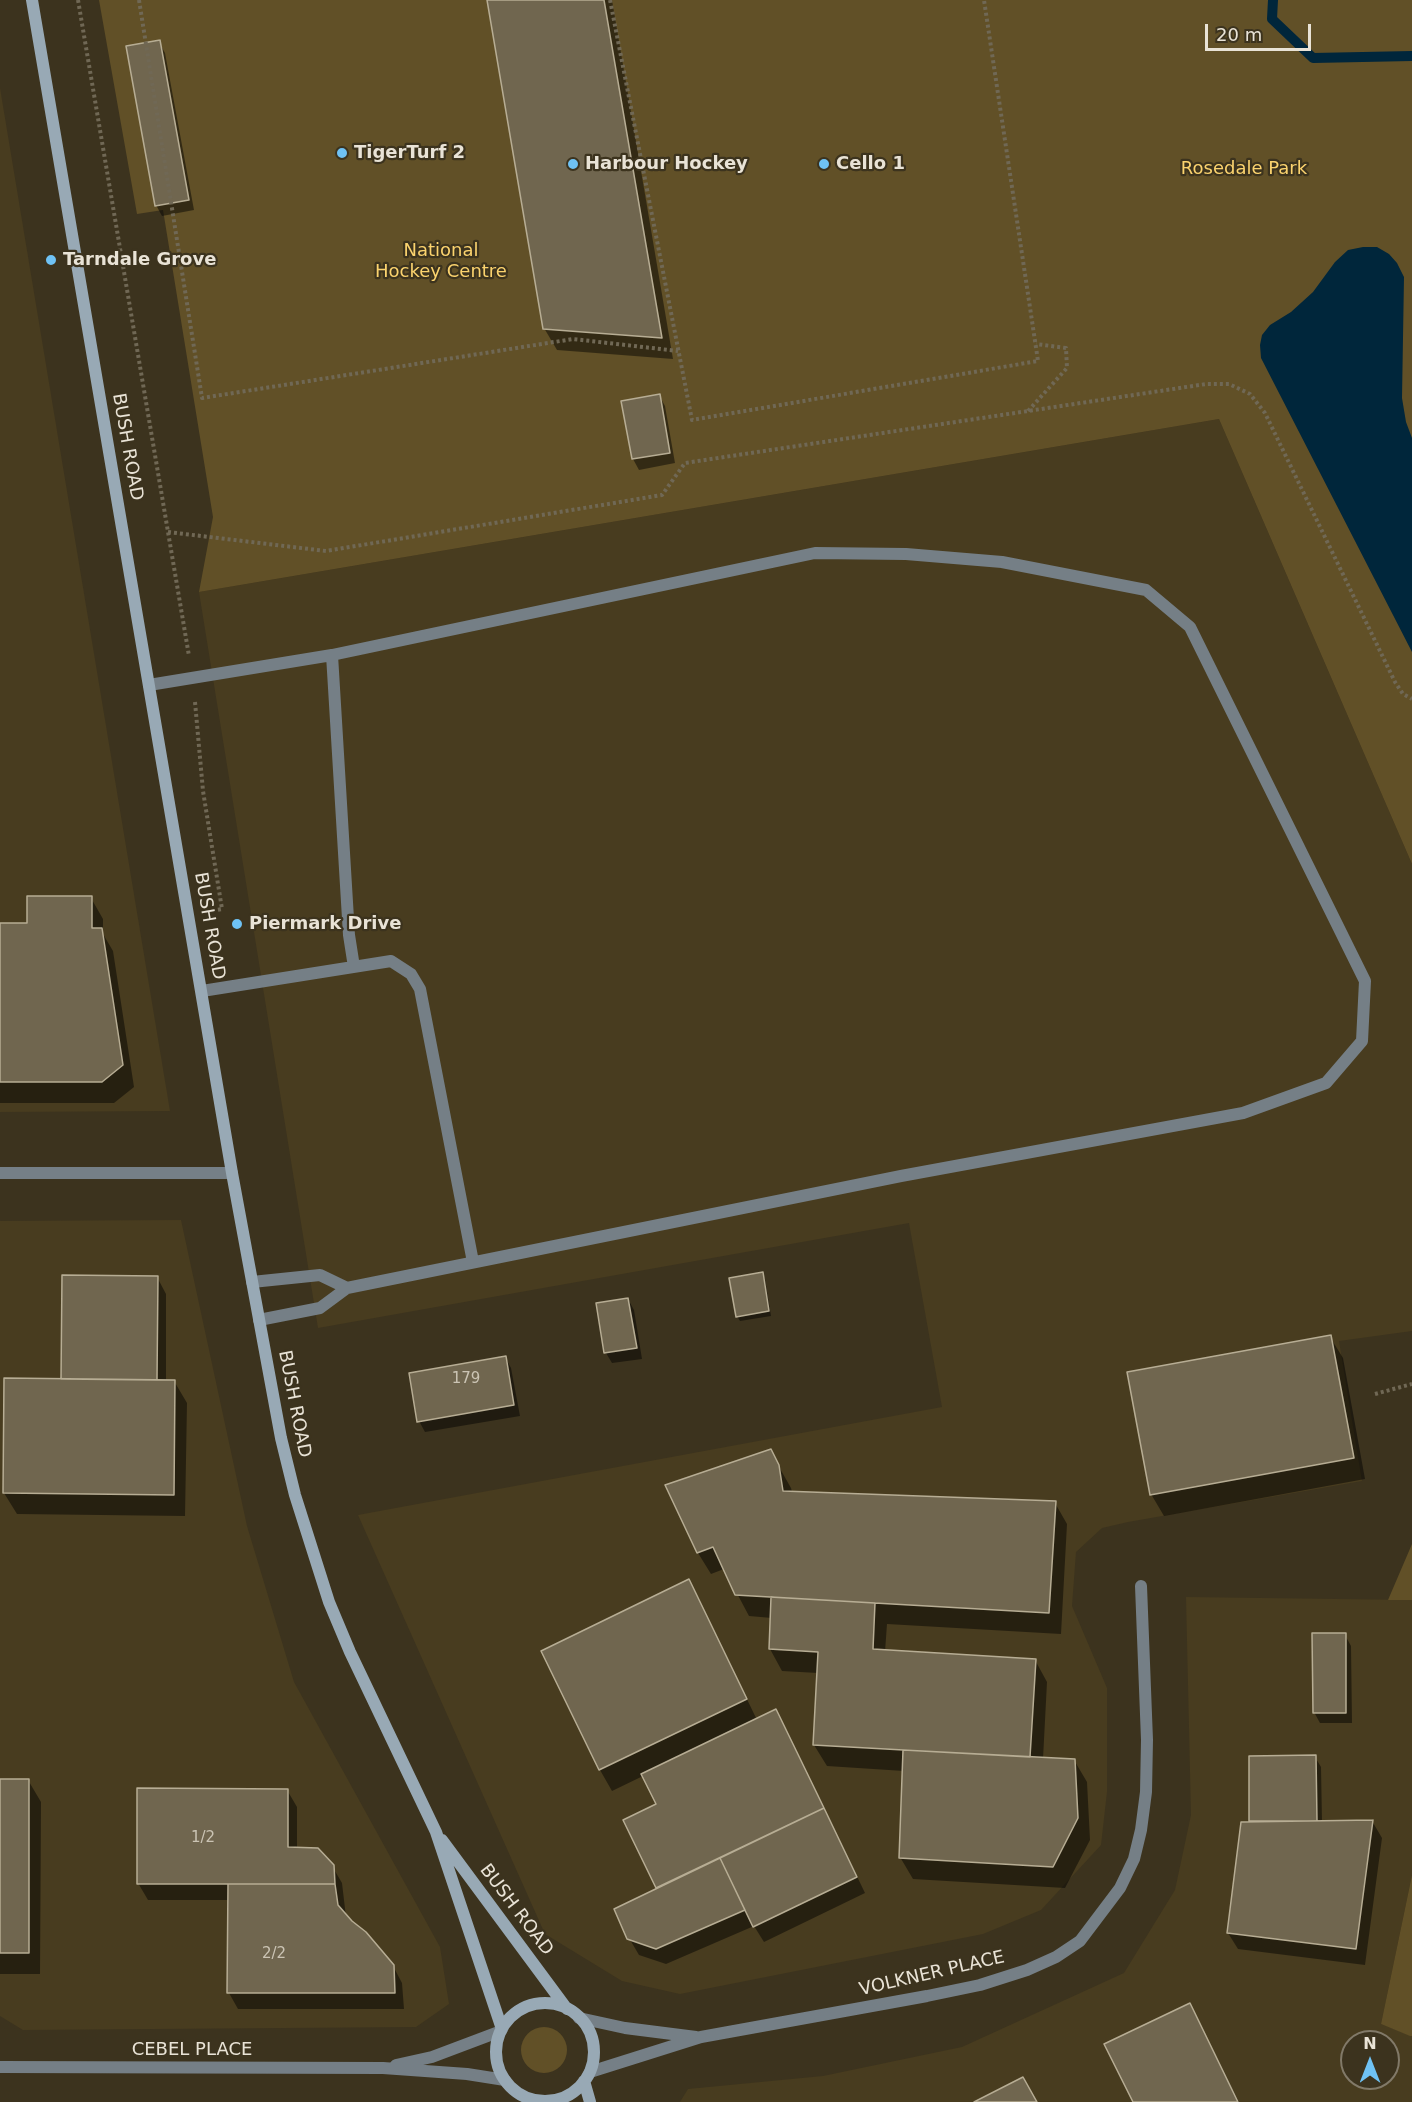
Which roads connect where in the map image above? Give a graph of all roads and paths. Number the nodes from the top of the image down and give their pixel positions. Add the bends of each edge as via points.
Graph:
1 (32, 0) edge
2 (78, 0) edge
3 (139, 0) edge
4 (610, 0) edge
5 (984, 0) edge
6 (1036, 344) junction
7 (678, 351) junction
8 (1028, 411) junction
9 (168, 532) junction
10 (332, 655) junction
11 (193, 678) junction
12 (149, 685) junction
13 (1412, 699) edge
14 (189, 915) junction
15 (354, 967) junction
16 (202, 991) junction
17 (0, 1173) edge
18 (232, 1173) junction
19 (473, 1262) junction
20 (252, 1282) junction
21 (347, 1288) junction
22 (260, 1320) junction
23 (1412, 1384) edge
24 (1375, 1395) dead end
25 (1141, 1586) dead end
26 (436, 1832) junction
27 (567, 2009) junction
28 (579, 2018) junction
29 (502, 2030) junction
30 (701, 2037) junction
31 (0, 2067) edge
32 (383, 2068) junction
33 (587, 2076) junction
34 (505, 2080) junction
35 (539, 2101) edge
36 (591, 2102) edge

1 - 12 main road, BUSH ROAD
2 - 9 path
3 - 7 path via 202,398 573,339
4 - 7 path
5 - 6 path
6 - 7 path via 1038,361 692,420
6 - 8 path via 1066,348 1067,368
8 - 9 path via 685,463 662,495 326,551
8 - 13 path via 1206,384 1229,384 1250,394 1265,413 1395,682
9 - 11 path
10 - 11 street
10 - 15 street
10 - 19 street via 815,553 906,554 1002,562 1146,590 1190,627 1365,981 1362,1041 1326,1083 1243,1113 901,1176
11 - 12 street
11 - 14 path via 203,791 222,909
12 - 14 main road, BUSH ROAD
14 - 16 main road, BUSH ROAD
15 - 16 street
15 - 19 street via 391,961 411,974 420,989
16 - 18 main road, BUSH ROAD
17 - 18 street
18 - 20 main road, BUSH ROAD
19 - 21 street
20 - 21 street via 320,1275
20 - 22 main road, BUSH ROAD
21 - 22 street via 320,1308
22 - 26 main road, BUSH ROAD via 284,1449 315,1562 350,1652
23 - 24 path
25 - 30 street, VOLKNER PLACE via 1148,1740 1141,1830 1134,1859 1120,1888 1080,1941 1027,1970 980,1984
26 - 27 main road, BUSH ROAD
26 - 29 main road, BUSH ROAD
27 - 28 main road
27 - 29 main road via 549,2004 531,2006 514,2015
28 - 30 street, VOLKNER PLACE
28 - 33 main road via 594,2047
29 - 32 street, CEBEL PLACE via 432,2057
29 - 34 main road via 496,2056
30 - 33 street, VOLKNER PLACE
31 - 32 street, CEBEL PLACE
32 - 34 street, CEBEL PLACE
33 - 35 main road via 579,2088 564,2097
33 - 36 main road
34 - 35 main road via 516,2092

